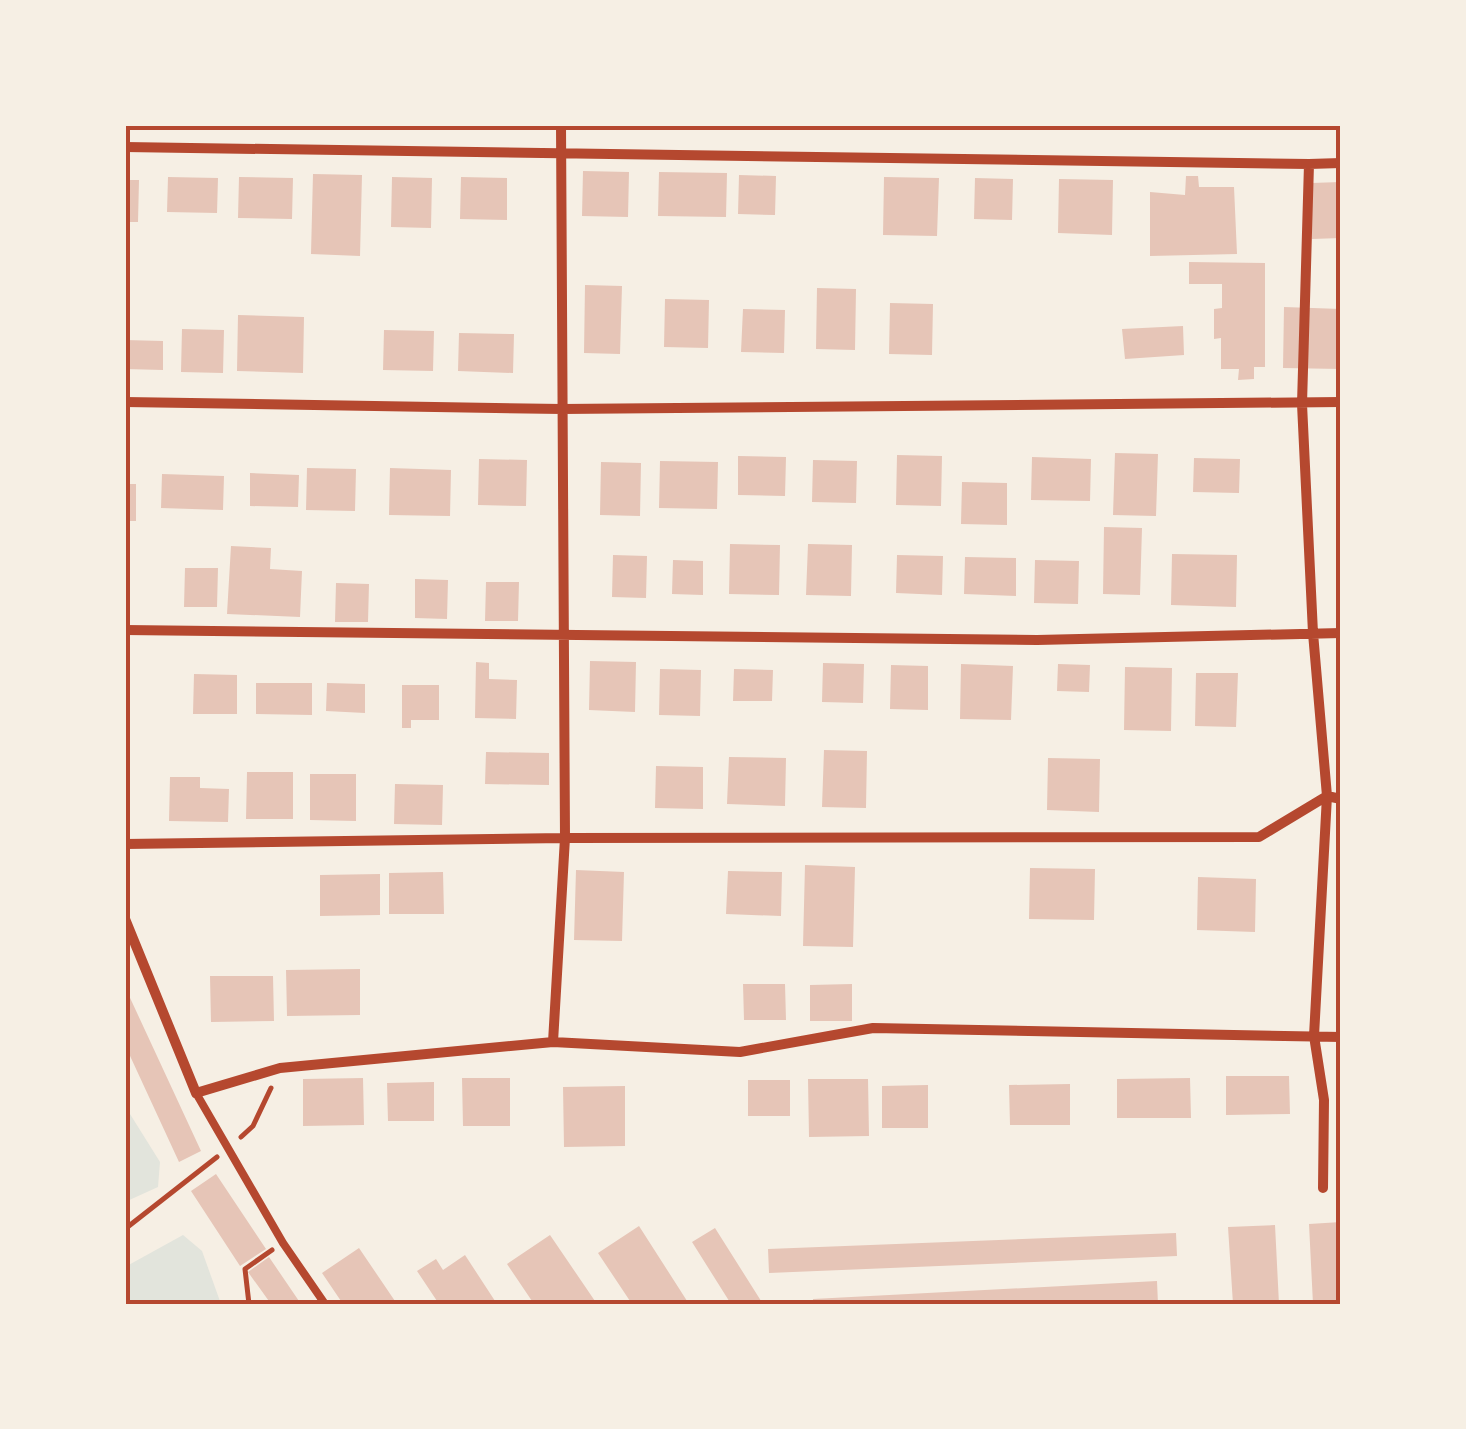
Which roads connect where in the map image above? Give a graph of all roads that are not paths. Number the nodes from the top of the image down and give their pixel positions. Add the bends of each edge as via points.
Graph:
1 (561, 125) edge
2 (125, 147) edge
3 (562, 155) junction
4 (1341, 163) edge
5 (1308, 164) junction
6 (125, 402) edge
7 (1341, 402) edge
8 (1302, 404) junction
9 (562, 409) junction
10 (125, 630) edge
11 (1341, 633) edge
12 (562, 634) junction
13 (1313, 634) junction
14 (1328, 796) junction
15 (1341, 799) edge
16 (565, 838) junction
17 (125, 844) edge
18 (125, 919) edge
19 (1314, 1036) junction
20 (1341, 1037) edge
21 (552, 1042) junction
22 (196, 1093) junction
23 (1323, 1188) dead end
24 (325, 1304) edge

1 - 3 street
2 - 3 street
3 - 5 street
3 - 9 street
4 - 5 street
5 - 8 street
6 - 9 street
7 - 8 street
8 - 9 street
8 - 13 street
9 - 12 street
10 - 12 street
11 - 13 street
12 - 13 street via 1036,640
12 - 16 street
13 - 14 street
14 - 15 street
14 - 16 street via 1258,837
14 - 19 street
16 - 17 street
16 - 21 street
18 - 22 street
19 - 20 street
19 - 21 street via 873,1028 740,1052
19 - 23 street via 1324,1100
21 - 22 street via 280,1068
22 - 24 lane

